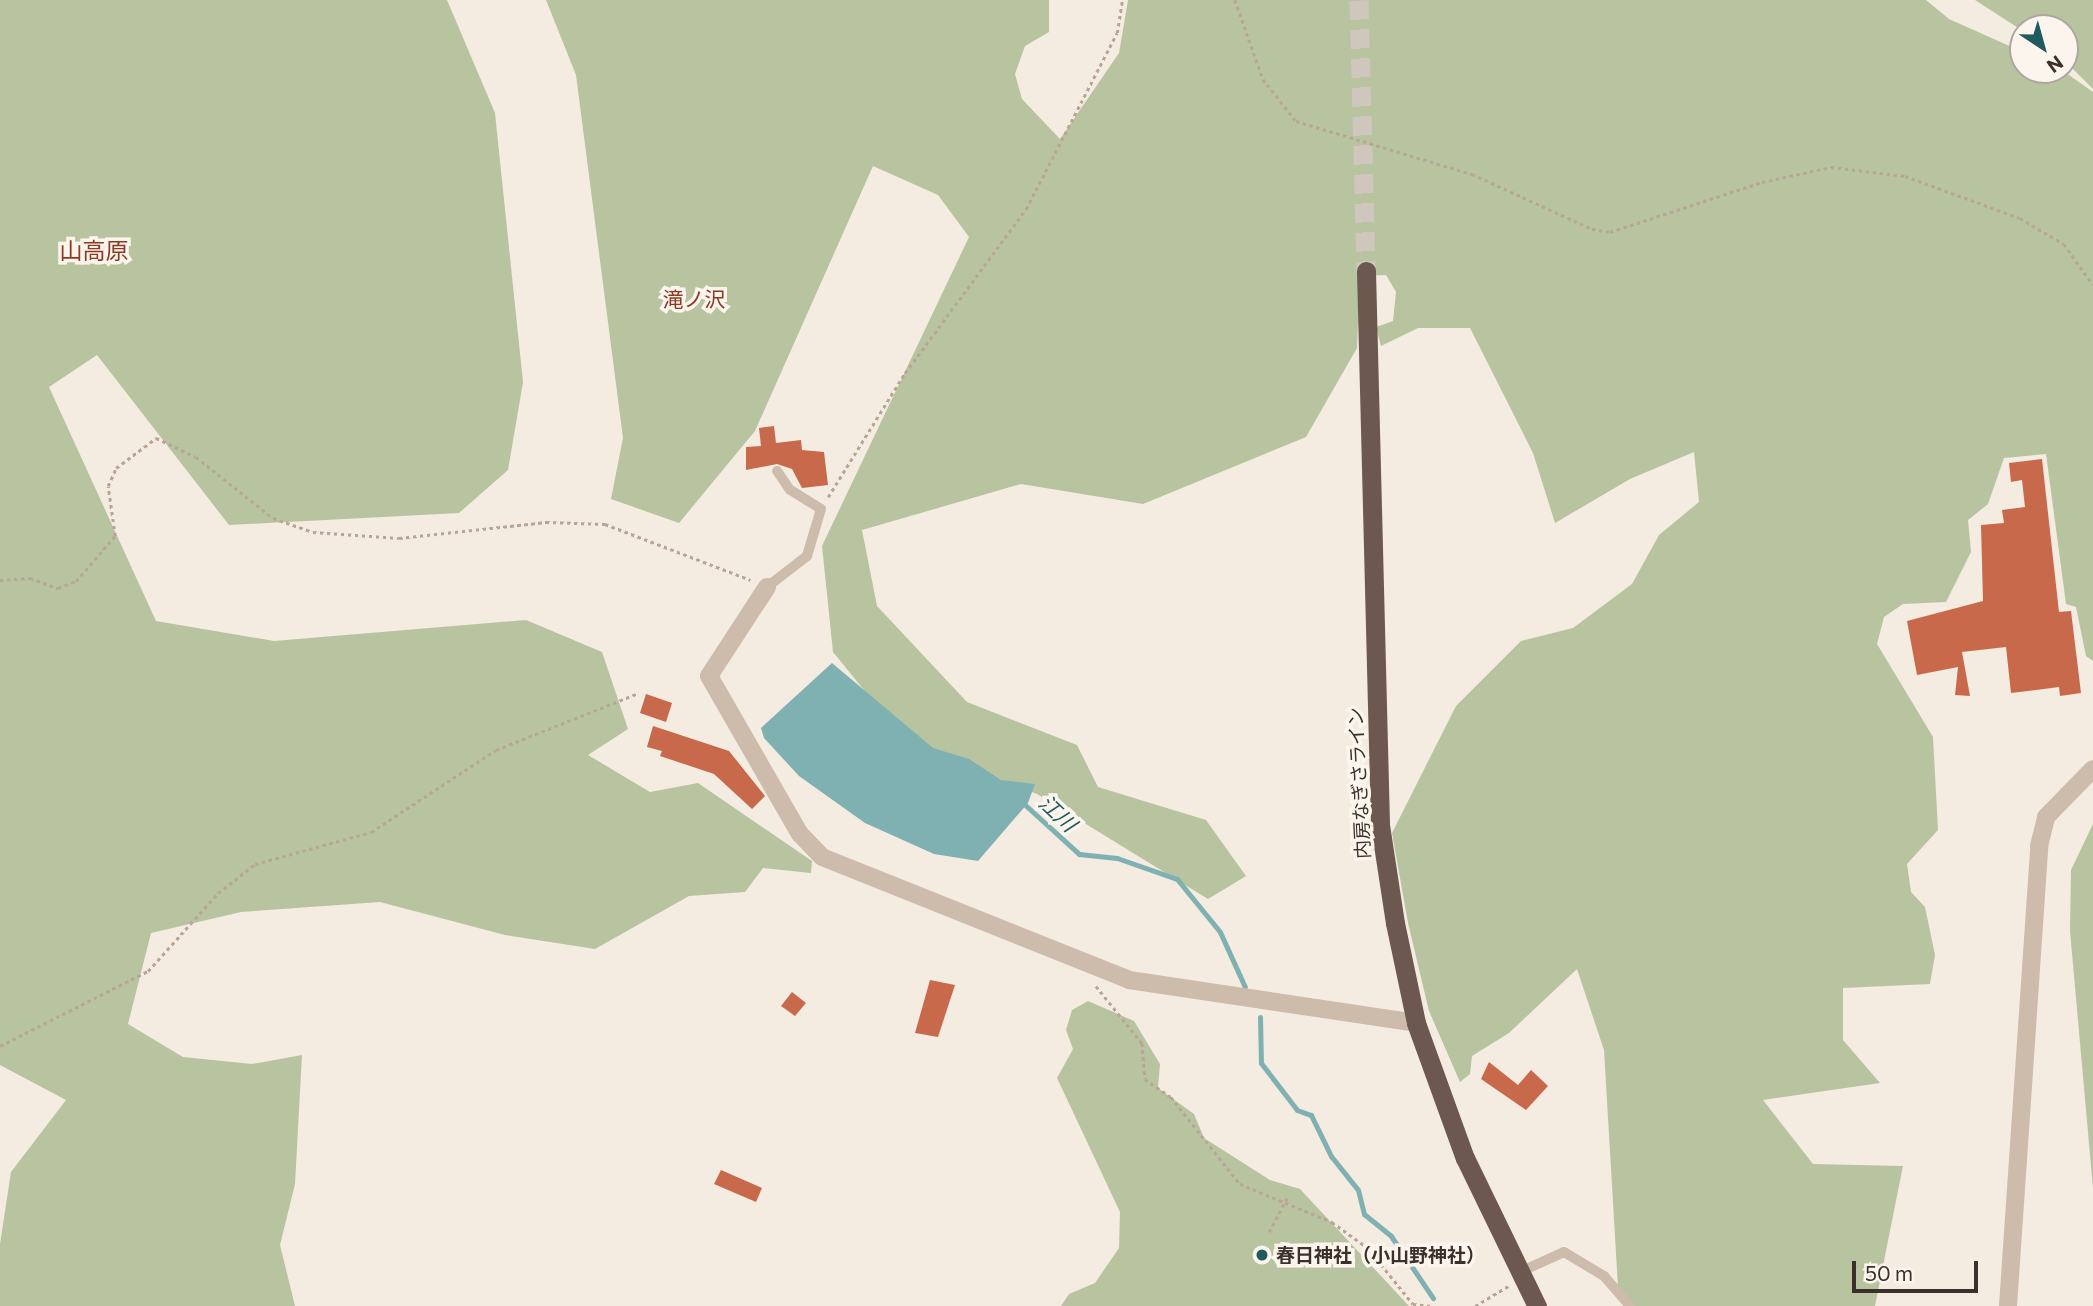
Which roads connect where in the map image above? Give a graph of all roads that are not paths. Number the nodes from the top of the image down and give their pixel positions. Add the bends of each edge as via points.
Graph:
1 (1366, 271) tunnel mouth
2 (777, 471) dead end
3 (767, 587) joint
4 (2093, 769) edge
5 (1416, 1023) junction
6 (1519, 1276) junction
7 (1537, 1306) edge
8 (1630, 1306) edge
9 (2008, 1306) edge

1 - 5 highway, 内房なぎさライン via 1380,825
2 - 3 lane via 790,490 821,509 807,556
3 - 5 street via 709,676 800,834 822,857 874,883 1006,928 1082,964 1129,980
4 - 9 street via 2046,817 2039,846
5 - 6 highway, 内房なぎさライン via 1465,1158
6 - 7 highway, 内房なぎさライン
6 - 8 lane via 1564,1252 1604,1276

